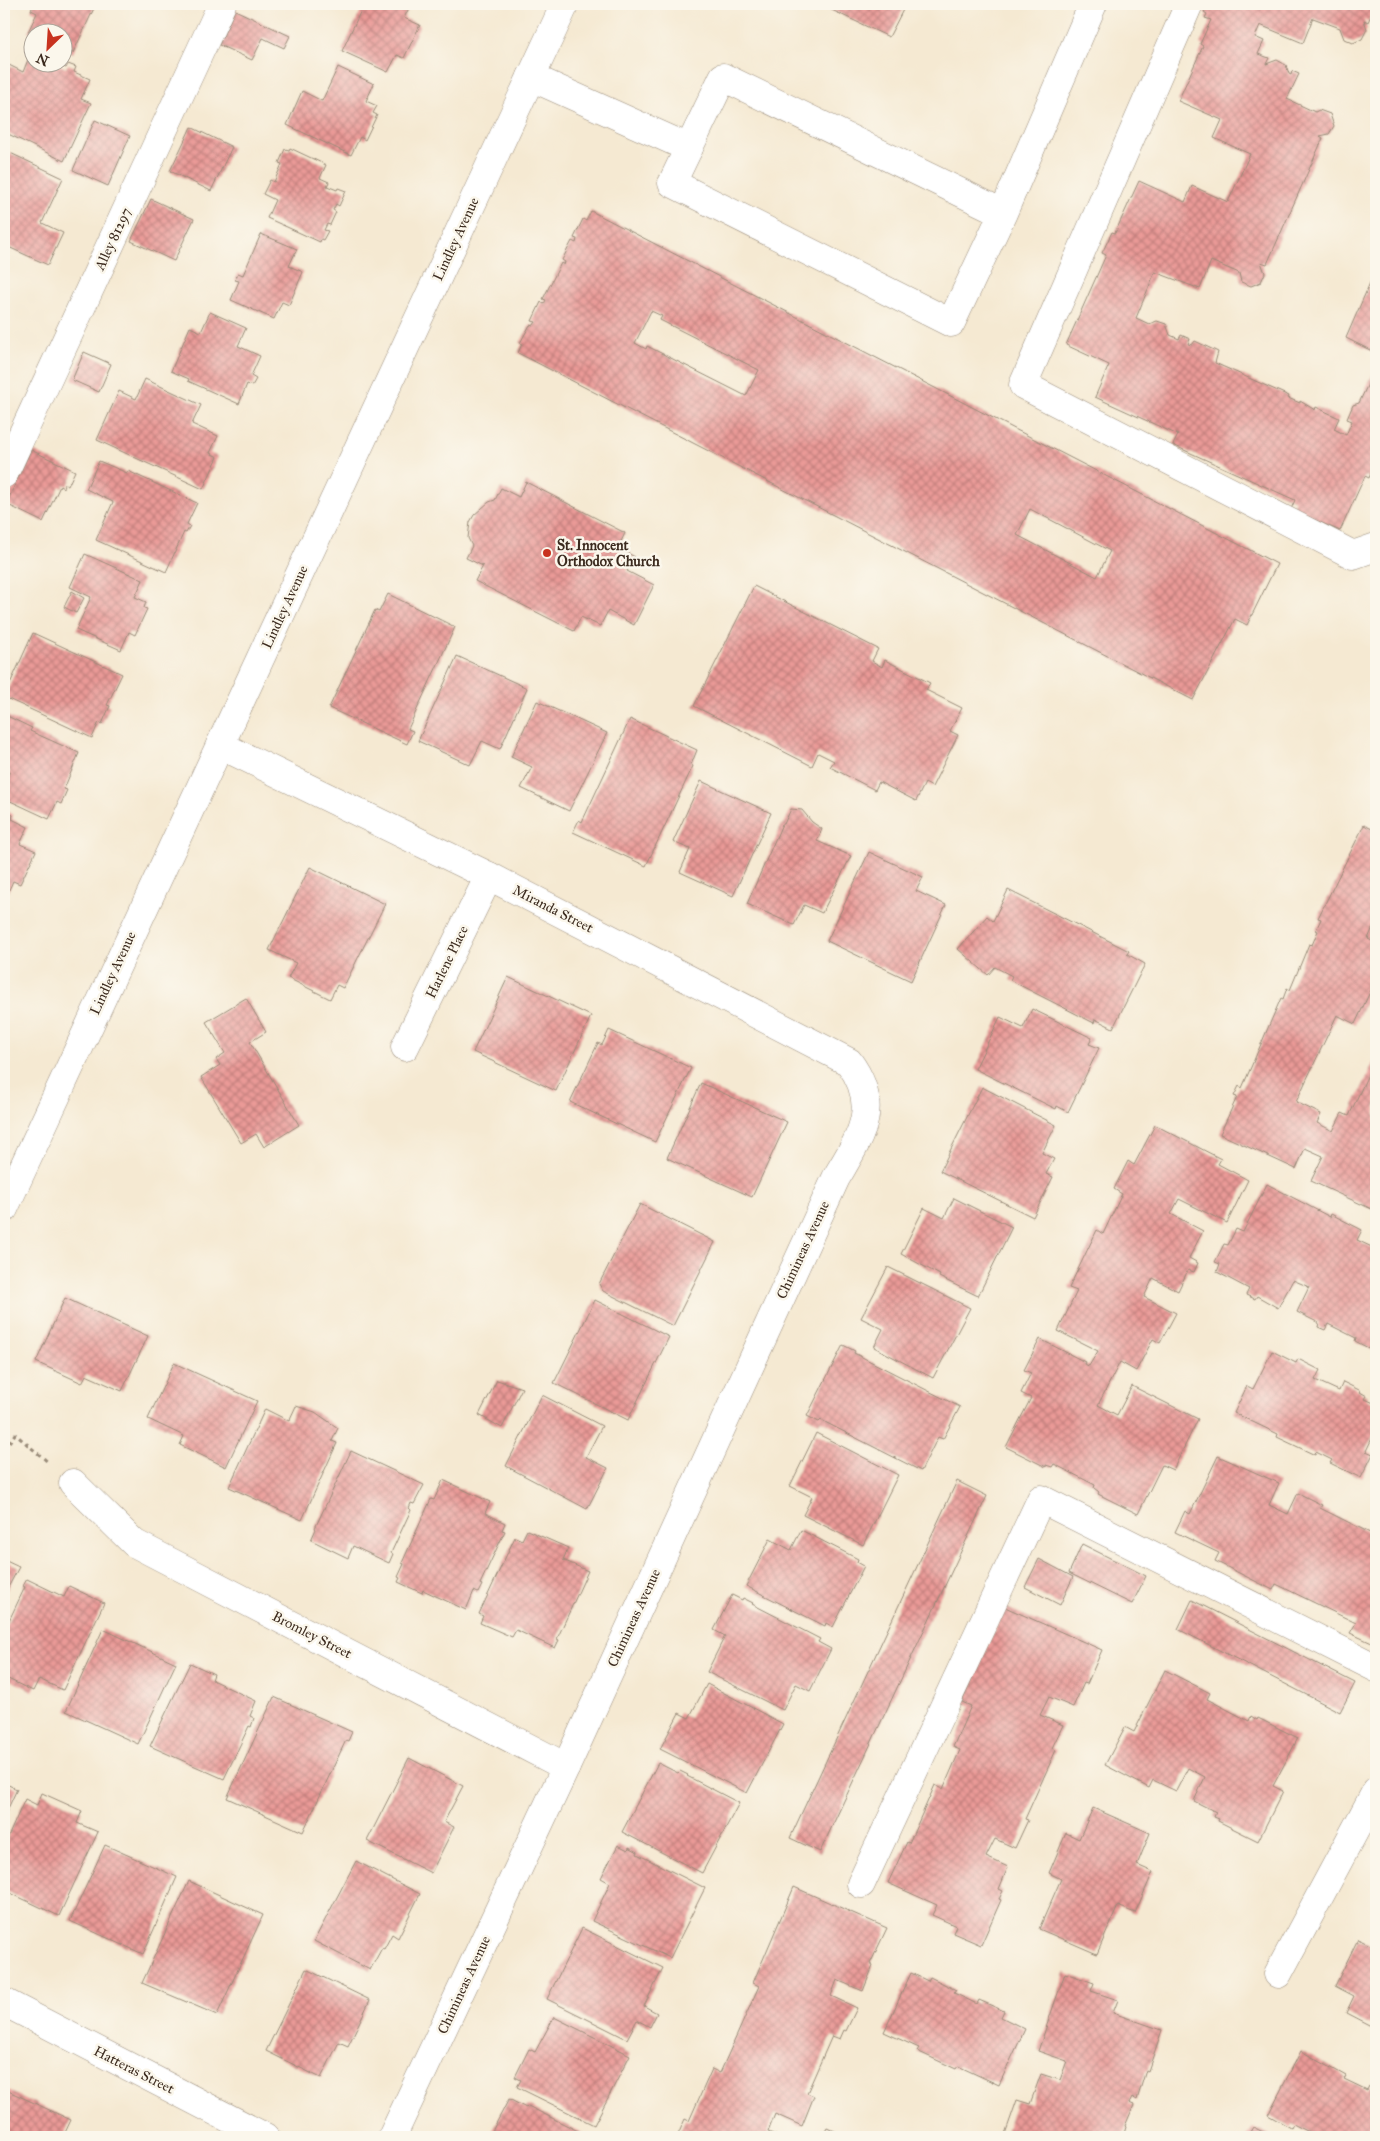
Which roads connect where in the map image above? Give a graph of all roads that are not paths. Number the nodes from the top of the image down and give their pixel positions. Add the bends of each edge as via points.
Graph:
1 (222, 4) edge
2 (565, 4) edge
3 (1093, 4) edge
4 (1189, 4) edge
5 (531, 77) junction
6 (690, 148) junction
7 (1003, 213) junction
8 (4, 474) edge
9 (1376, 547) edge
10 (220, 745) junction
11 (489, 876) junction
12 (405, 1047) dead end
13 (864, 1096) joint
14 (4, 1209) edge
15 (73, 1483) road end
16 (1376, 1668) edge
17 (566, 1767) junction
18 (1376, 1791) edge
19 (861, 1884) dead end
20 (1278, 1974) dead end
21 (4, 2002) edge
22 (265, 2137) edge
23 (392, 2137) edge

1 - 8 street, Alley 81297
2 - 5 street, Lindley Avenue
3 - 7 street
4 - 9 street via 1023,385 1353,555
5 - 6 street
5 - 10 street, Lindley Avenue
6 - 7 street via 723,77
6 - 7 street via 672,183 951,323
10 - 11 street, Miranda Street
10 - 14 street, Lindley Avenue
11 - 12 street, Harlene Place
11 - 13 street, Miranda Street via 849,1062 859,1075
13 - 17 street, Chimineas Avenue via 866,1114 862,1135 832,1187
15 - 17 street, Bromley Street via 134,1543
16 - 19 street via 1040,1500
17 - 23 street, Chimineas Avenue
18 - 20 street
21 - 22 street, Hatteras Street

